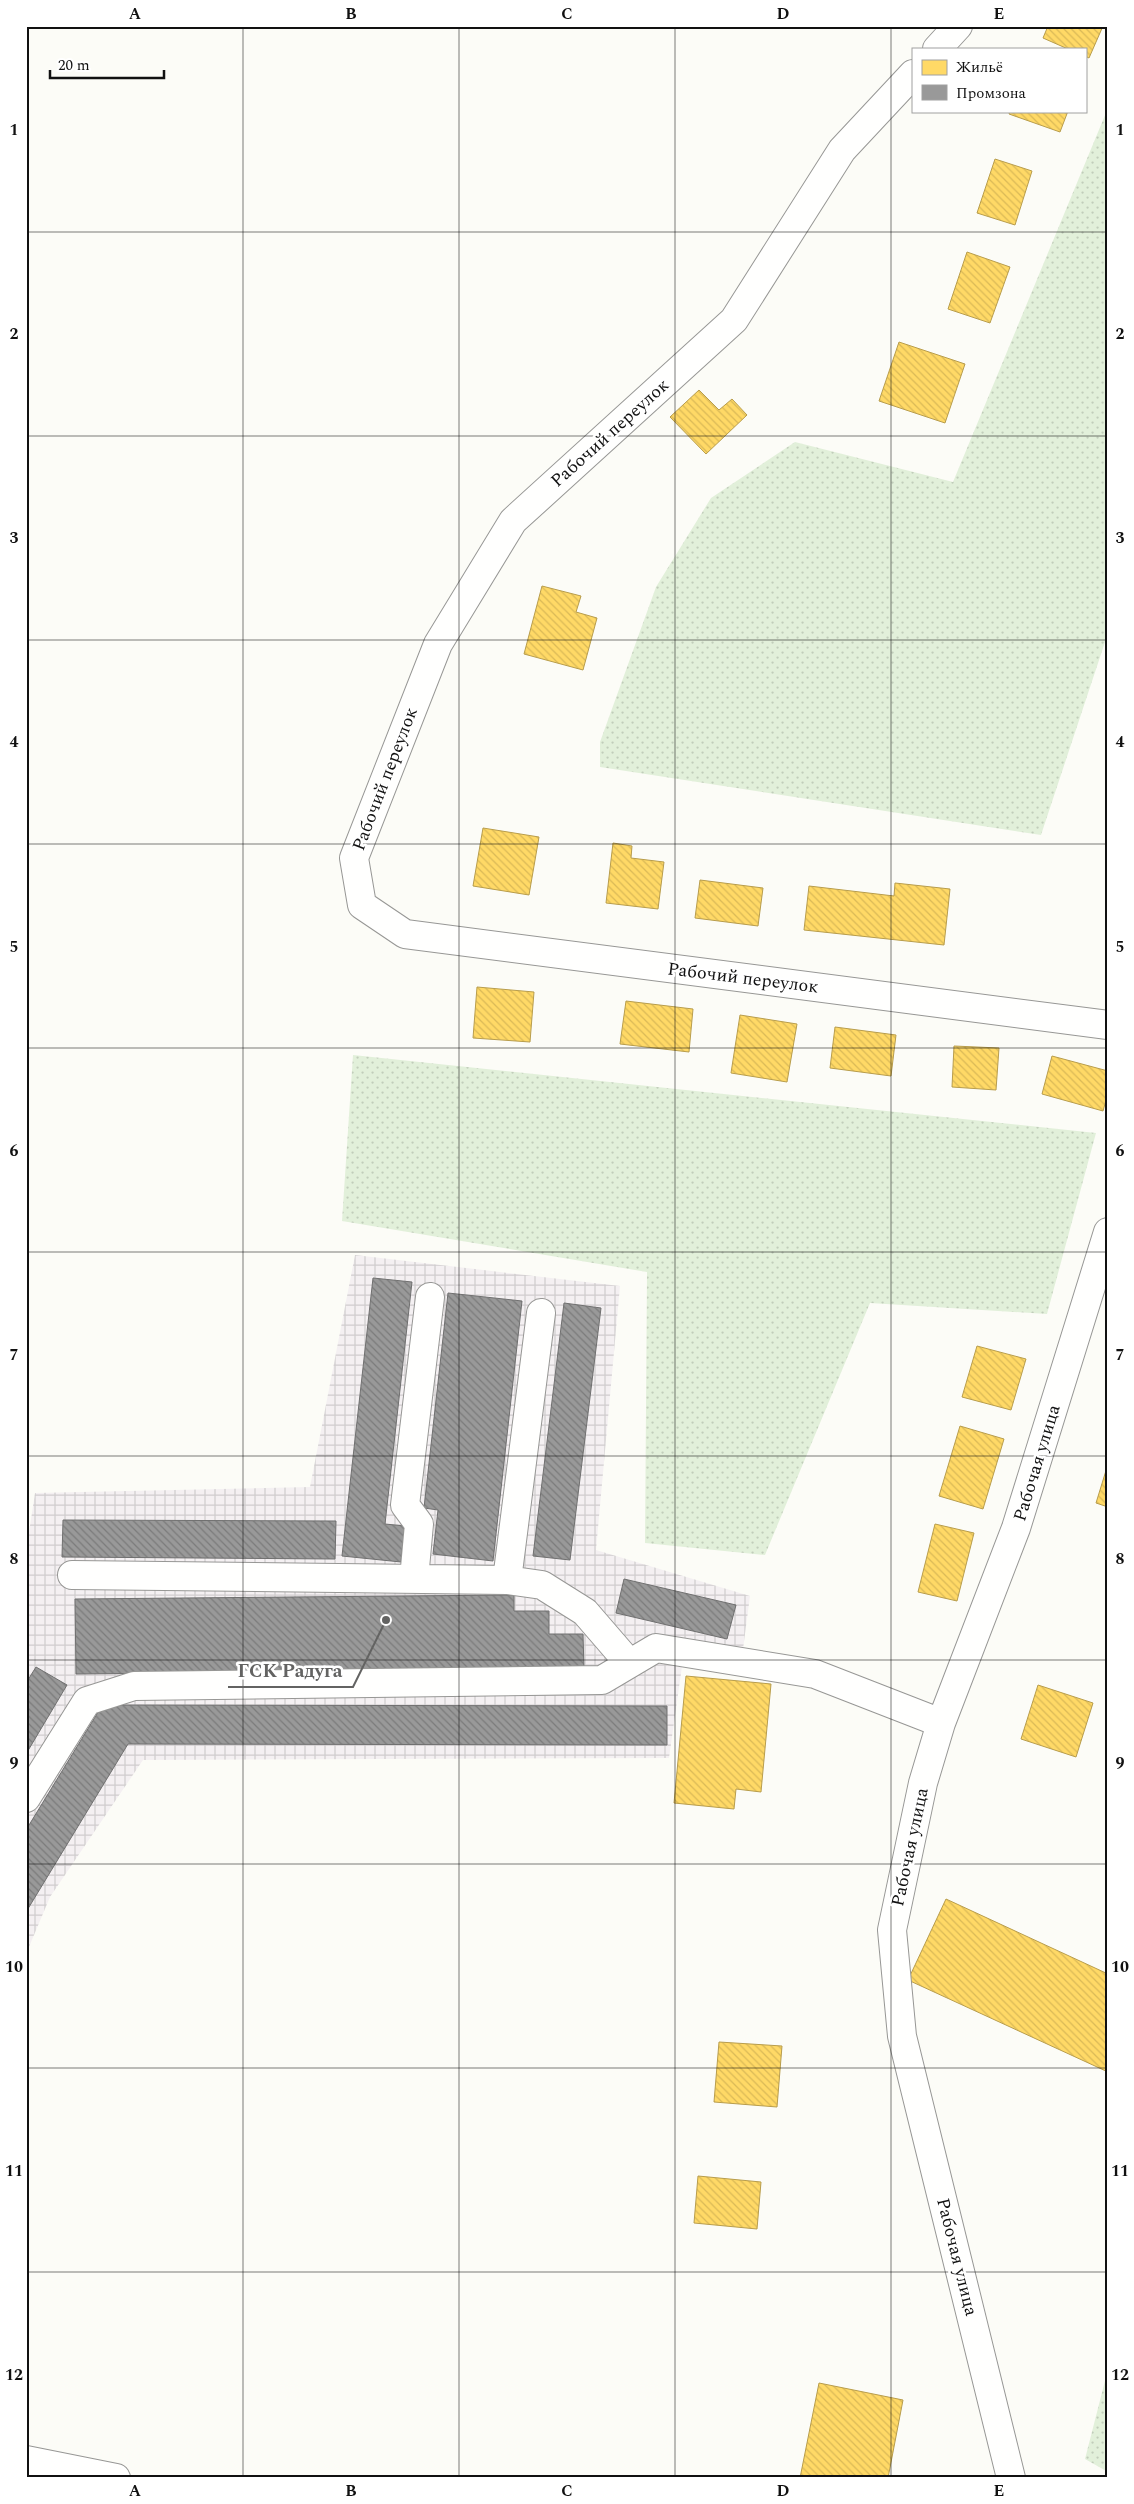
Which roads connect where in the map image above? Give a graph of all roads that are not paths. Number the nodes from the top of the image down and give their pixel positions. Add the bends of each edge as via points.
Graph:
1 (958, 26) edge
2 (938, 48) edge
3 (912, 75) edge
4 (1108, 1025) edge
5 (1108, 1232) edge
6 (430, 1297) dead end
7 (541, 1313) dead end
8 (72, 1575) dead end
9 (414, 1579) junction
10 (507, 1580) junction
11 (629, 1663) junction
12 (941, 1723) junction
13 (26, 1798) edge
14 (26, 2460) edge
15 (116, 2478) edge
16 (1011, 2478) edge

1 - 2 street
3 - 4 street, Рабочий переулок via 842,150 734,320 513,521 438,644 423,681 354,858 362,905 405,934
5 - 12 street, Рабочая улица via 1016,1528
6 - 9 street via 405,1505 419,1524
7 - 10 street
8 - 9 street
9 - 10 street
10 - 11 street via 542,1585 585,1612
11 - 12 street via 656,1648 815,1674
11 - 13 street via 602,1680 134,1686 87,1701
12 - 16 street, Рабочая улица via 924,1783 892,1930 902,2036
14 - 15 street

